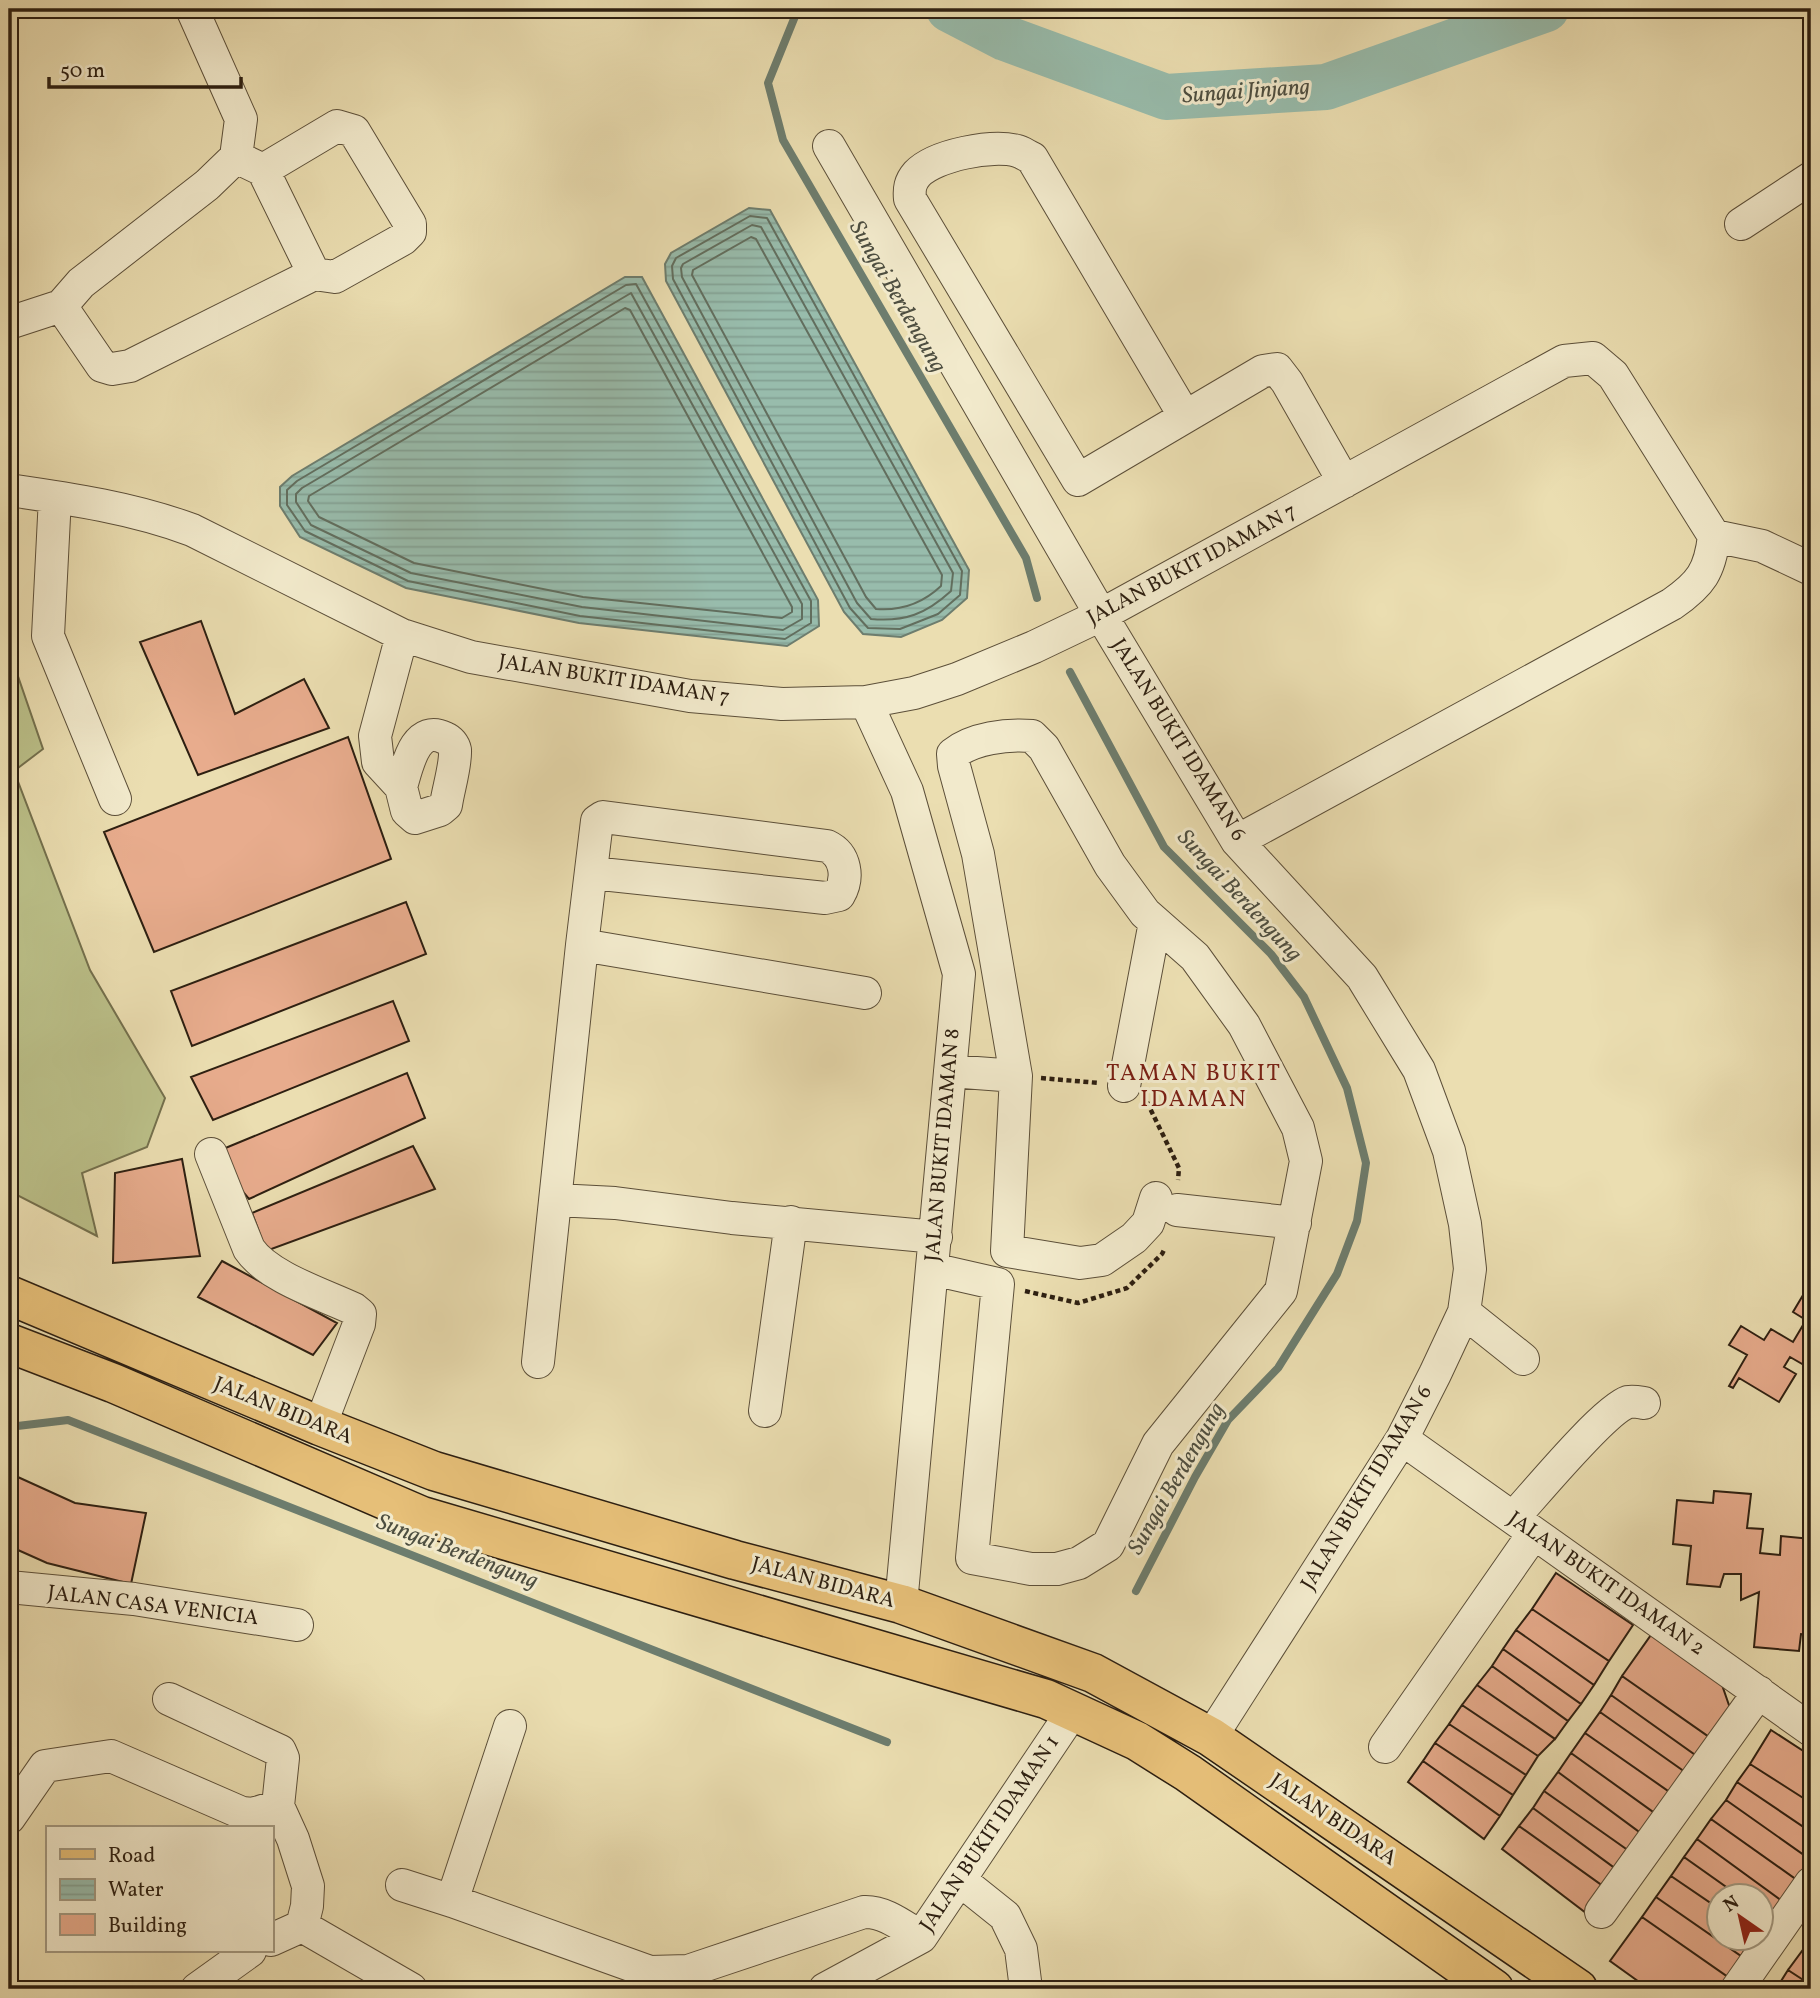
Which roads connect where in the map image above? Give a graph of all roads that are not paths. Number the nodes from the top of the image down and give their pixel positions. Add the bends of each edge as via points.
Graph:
1 (192, 9) edge
2 (829, 146) dead end
3 (249, 164) junction
4 (1811, 178) edge
5 (1741, 224) dead end
6 (314, 274) junction
7 (61, 306) junction
8 (9, 323) edge
9 (1184, 415) junction
10 (1344, 482) junction
11 (9, 490) edge
12 (55, 497) junction
13 (1714, 536) junction
14 (1811, 569) edge
15 (1101, 615) junction
16 (402, 635) junction
17 (866, 702) junction
18 (401, 787) dead end
19 (115, 799) dead end
20 (1237, 841) junction
21 (978, 854) junction
22 (928, 866) junction
23 (592, 873) junction
24 (1155, 922) junction
25 (582, 945) junction
26 (865, 993) dead end
27 (950, 1070) junction
28 (1016, 1076) junction
29 (1124, 1086) dead end
30 (211, 1154) dead end
31 (556, 1199) junction
32 (791, 1222) junction
33 (1295, 1223) junction
34 (936, 1237) junction
35 (932, 1269) junction
36 (9, 1296) edge
37 (1464, 1312) junction
38 (9, 1343) edge
39 (1523, 1359) dead end
40 (538, 1363) dead end
41 (1644, 1403) dead end
42 (765, 1412) dead end
43 (320, 1426) junction
44 (1402, 1439) junction
45 (1524, 1526) junction
46 (9, 1587) edge
47 (901, 1604) junction
48 (297, 1625) dead end
49 (1759, 1692) junction
50 (169, 1699) dead end
51 (1073, 1711) junction
52 (510, 1726) dead end
53 (1811, 1730) edge
54 (1211, 1737) junction
55 (1385, 1748) dead end
56 (278, 1807) junction
57 (9, 1818) edge
58 (960, 1880) junction
59 (1811, 1883) edge
60 (402, 1885) dead end
61 (452, 1901) junction
62 (1601, 1912) dead end
63 (302, 1926) junction
64 (922, 1937) junction
65 (273, 1939) edge
66 (249, 1952) edge
67 (197, 1989) edge
68 (411, 1989) edge
69 (825, 1989) edge
70 (1026, 1989) edge
71 (1494, 1989) edge
72 (1578, 1989) edge
73 (1737, 1989) edge

1 - 3 street via 241,119
2 - 15 street, JALAN BUKIT IDAMAN 6
3 - 6 street
3 - 6 street via 337,126 346,127 354,131 410,224 403,240 335,277
3 - 7 street via 207,185 81,283
4 - 5 street
6 - 7 street via 130,366 111,369 102,366
7 - 8 street
9 - 9 street via 1032,158 1004,149 960,153 918,172 909,185 910,199 1079,480
9 - 10 street via 1262,371 1277,369
10 - 13 street, JALAN BUKIT IDAMAN 7 via 1564,361 1593,358 1613,375
10 - 15 street, JALAN BUKIT IDAMAN 7
11 - 12 street, JALAN BUKIT IDAMAN 7
12 - 16 street, JALAN BUKIT IDAMAN 7 via 124,508 192,530
12 - 19 street via 48,636
13 - 14 street via 1762,546
13 - 20 street via 1707,569 1698,583 1672,604
15 - 17 street, JALAN BUKIT IDAMAN 7 via 957,679
15 - 20 street, JALAN BUKIT IDAMAN 6
16 - 17 street, JALAN BUKIT IDAMAN 7 via 471,657 690,696 782,704
16 - 18 street via 375,736 378,762
17 - 22 street, JALAN BUKIT IDAMAN 8 via 907,791
20 - 37 street, JALAN BUKIT IDAMAN 6 via 1362,977 1419,1070 1449,1151 1465,1224 1470,1269
21 - 22 street
21 - 24 street via 953,754 965,744 1032,736 1044,748 1110,865
21 - 28 street
22 - 27 street, JALAN BUKIT IDAMAN 8 via 959,974
23 - 23 street via 597,821 603,817 827,846 843,859 844,887 839,895 825,898
23 - 25 street
24 - 29 street
24 - 33 street via 1195,957 1244,1025 1298,1128 1306,1161
25 - 26 street
25 - 31 street
27 - 28 street
27 - 34 street, JALAN BUKIT IDAMAN 8
28 - 33 street via 1007,1251 1080,1263 1102,1260 1134,1238 1167,1204
30 - 43 street via 256,1260 360,1314
31 - 32 street
31 - 40 street
32 - 34 street
32 - 42 street
33 - 35 street via 1281,1291 1158,1444 1108,1545 1079,1563 1057,1569 972,1558 998,1284
34 - 35 street, JALAN BUKIT IDAMAN 8
35 - 47 street, JALAN BUKIT IDAMAN 8
36 - 43 main road, JALAN BIDARA
37 - 39 street
37 - 44 street, JALAN BUKIT IDAMAN 6
38 - 51 main road, JALAN BIDARA via 422,1516 1046,1699
41 - 45 street via 1630,1401 1619,1406 1587,1437
43 - 47 main road, JALAN BIDARA via 445,1475
44 - 45 street, JALAN BUKIT IDAMAN 2
44 - 54 street, JALAN BUKIT IDAMAN 6
45 - 49 street, JALAN BUKIT IDAMAN 2
45 - 55 street
46 - 48 street, JALAN CASA VENICIA via 134,1599
47 - 54 main road, JALAN BIDARA via 1093,1673
49 - 53 street, JALAN BUKIT IDAMAN 2
49 - 62 street
50 - 56 street via 280,1751
51 - 58 street, JALAN BUKIT IDAMAN 1
51 - 71 main road, JALAN BIDARA via 1139,1742 1188,1773
52 - 61 street
54 - 72 main road, JALAN BIDARA
56 - 57 street via 242,1813 111,1756 45,1766
56 - 63 street via 307,1886
58 - 64 street, JALAN BUKIT IDAMAN 1
58 - 70 street via 1005,1916 1021,1949
59 - 73 street
60 - 61 street
61 - 64 street via 650,1972 688,1971 864,1912 882,1914
63 - 65 street
63 - 68 street
64 - 69 street, JALAN BUKIT IDAMAN 1
66 - 67 street

